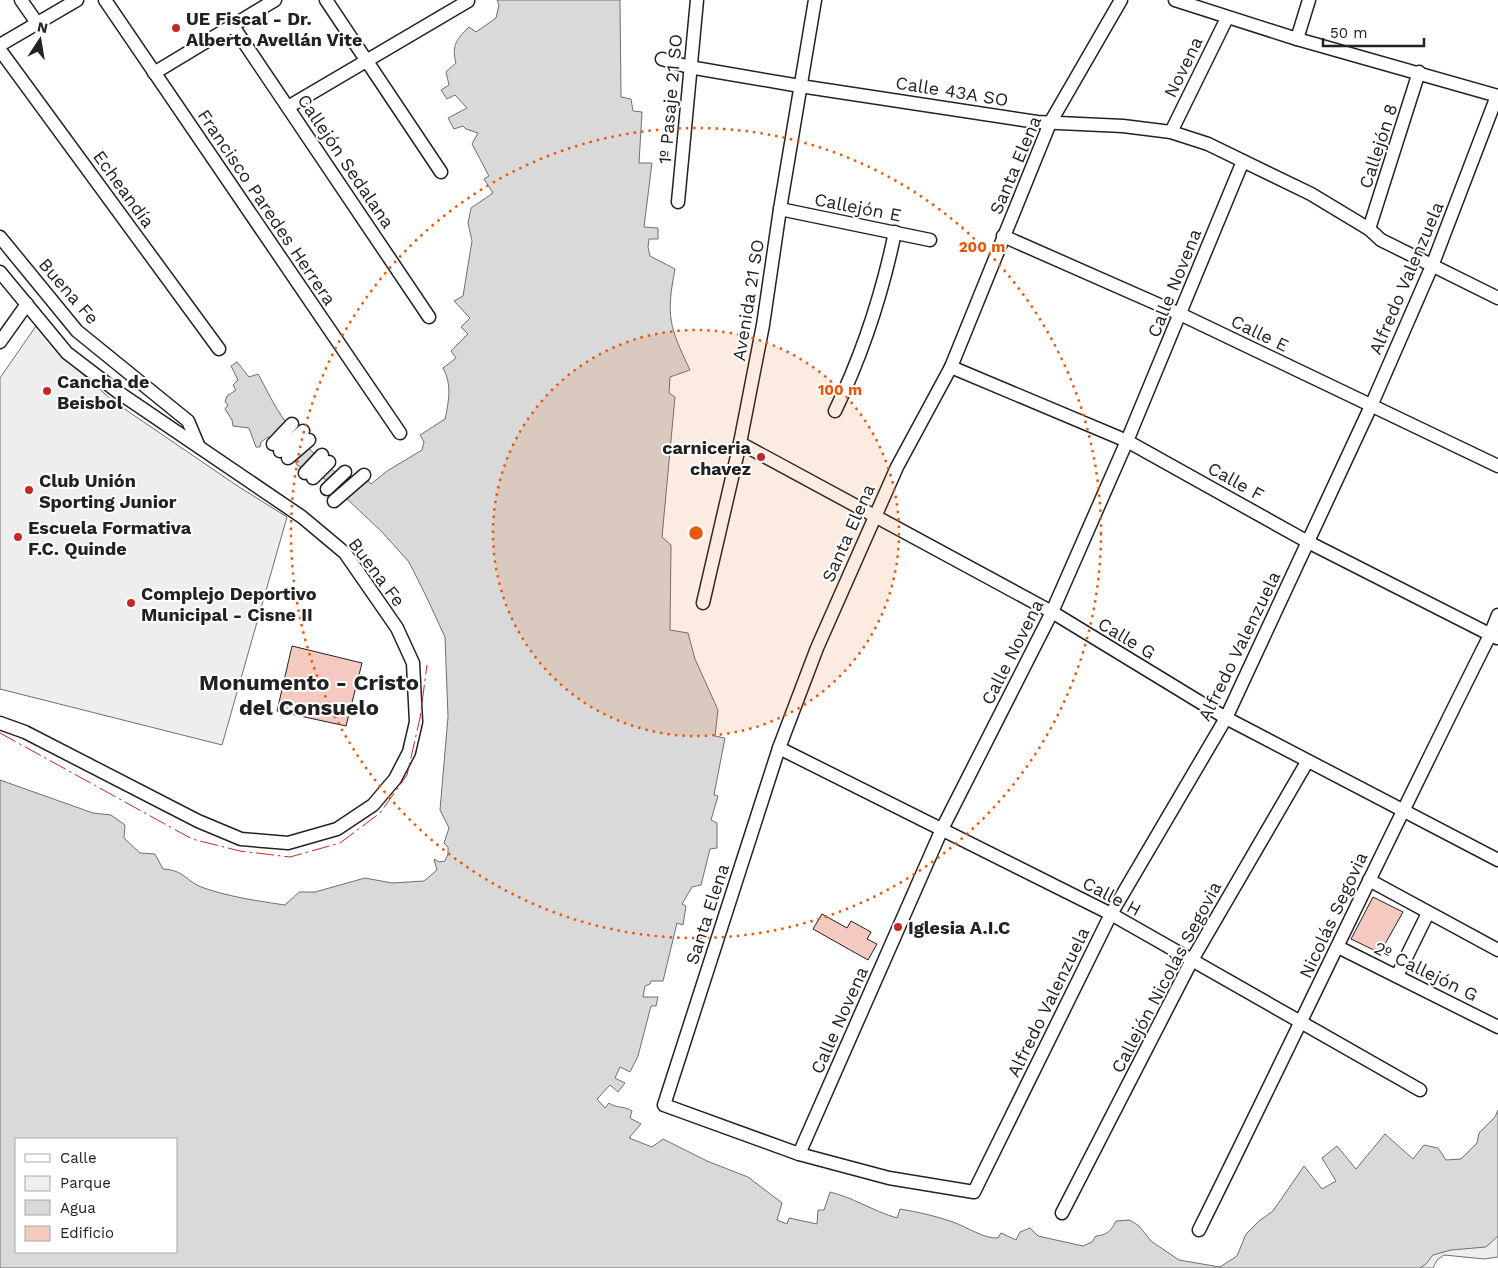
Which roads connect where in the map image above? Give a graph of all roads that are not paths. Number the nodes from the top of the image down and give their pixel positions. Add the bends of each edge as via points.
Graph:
1 (21, 0) edge
2 (77, 0) edge
3 (105, 0) edge
4 (276, 0) edge
5 (326, 0) edge
6 (697, 0) edge
7 (815, 0) edge
8 (1121, 0) edge
9 (1175, 0) edge
10 (1309, 0) edge
11 (468, 1) dead end
12 (1227, 18) junction
13 (37, 24) junction
14 (233, 26) junction
15 (1296, 39) junction
16 (0, 45) edge
17 (0, 50) edge
18 (662, 59) dead end
19 (367, 61) junction
20 (689, 67) junction
21 (1418, 72) junction
22 (154, 73) junction
23 (800, 86) junction
24 (1498, 96) edge
25 (288, 107) junction
26 (1050, 123) junction
27 (1171, 132) junction
28 (1243, 161) junction
29 (441, 172) dead end
30 (678, 202) dead end
31 (780, 209) junction
32 (1369, 229) junction
33 (895, 232) junction
34 (1003, 236) junction
35 (0, 237) edge
36 (930, 240) dead end
37 (1432, 266) junction
38 (0, 272) edge
39 (1498, 298) edge
40 (27, 304) junction
41 (1180, 314) junction
42 (429, 317) dead end
43 (0, 342) edge
44 (219, 349) dead end
45 (951, 367) junction
46 (1371, 406) junction
47 (835, 411) dead end
48 (292, 424) dead end
49 (400, 433) dead end
50 (306, 436) dead end
51 (1127, 441) junction
52 (740, 442) junction
53 (199, 447) junction
54 (325, 459) dead end
55 (1498, 466) edge
56 (345, 472) dead end
57 (364, 475) dead end
58 (309, 476) dead end
59 (327, 489) dead end
60 (334, 500) dead end
61 (874, 516) junction
62 (1308, 542) junction
63 (703, 602) dead end
64 (1052, 612) junction
65 (1498, 615) edge
66 (1494, 637) edge
67 (1226, 718) junction
68 (0, 723) edge
69 (779, 748) junction
70 (1307, 762) junction
71 (1402, 810) junction
72 (942, 829) junction
73 (1498, 860) edge
74 (1369, 880) junction
75 (1428, 913) junction
76 (1111, 914) junction
77 (1338, 948) junction
78 (1498, 950) edge
79 (1192, 960) junction
80 (1397, 976) junction
81 (1301, 1023) junction
82 (1498, 1027) edge
83 (1420, 1090) dead end
84 (799, 1154) junction
85 (1062, 1213) dead end
86 (1199, 1230) dead end

1 - 13 street
2 - 13 street
3 - 22 street, Francisco Paredes Herrera
4 - 14 street
5 - 19 street
6 - 20 street, 1º Pasaje 21 SO
7 - 23 street, Avenida 21 SO
8 - 26 street, Santa Elena
9 - 12 street
10 - 15 street
11 - 19 street
12 - 15 street
12 - 27 street, Novena
13 - 16 street
14 - 22 street
14 - 25 street, Callejón Sedalana
15 - 21 street
17 - 44 street, Echeandía
18 - 20 street, Calle 43A SO
19 - 25 street
19 - 29 street
20 - 23 street, Calle 43A SO
20 - 30 street, 1º Pasaje 21 SO
21 - 24 street
21 - 32 street, Callejón 8
22 - 49 street, Francisco Paredes Herrera
23 - 26 street, Calle 43A SO
23 - 31 street, Avenida 21 SO
24 - 37 street, Alfredo Valenzuela
25 - 42 street, Callejón Sedalana
26 - 27 street, Calle 43A SO
26 - 34 street, Santa Elena
27 - 28 street, Calle 43A SO via 1208,144
28 - 32 street, Calle 43A SO via 1311,194
28 - 41 street, Calle Novena
31 - 33 street, Callejón E
31 - 52 street, Avenida 21 SO via 763,325
32 - 37 street, Calle 43A SO via 1380,240
33 - 36 street, Callejón E
33 - 47 street via 881,295
34 - 41 street, Calle E
34 - 45 street, Santa Elena
35 - 53 street, Buena Fe via 77,331 188,421
37 - 39 street, Calle 43A SO
37 - 46 street, Alfredo Valenzuela
38 - 40 street, Buena Fe
40 - 43 street
40 - 53 street, Buena Fe via 67,352 118,392
41 - 46 street, Calle E
41 - 51 street, Calle Novena
45 - 51 street, Calle F
45 - 61 street, Santa Elena
46 - 55 street, Calle E
46 - 62 street, Alfredo Valenzuela
48 - 50 street via 280,451
51 - 62 street, Calle F
51 - 64 street, Calle Novena
52 - 61 street, Calle G
52 - 63 street, Avenida 21 SO
53 - 68 street, Buena Fe via 302,517 346,553 397,628 412,663 416,722 409,752 395,778 373,805 337,830 288,843 240,839 198,821 25,732
54 - 58 street
56 - 59 street
57 - 60 street
61 - 64 street, Calle G
61 - 69 street, Santa Elena via 817,648
62 - 66 street, Calle F
62 - 67 street, Alfredo Valenzuela
64 - 67 street, Calle G
64 - 72 street, Calle Novena
65 - 66 street, Nicolás Segovia
66 - 71 street, Nicolás Segovia
67 - 70 street, Calle G
67 - 76 street, Alfredo Valenzuela
69 - 72 street, Calle H
69 - 84 street, Santa Elena via 664,1104
70 - 71 street, Calle G
70 - 79 street, Callejón Nicolás Segovia
71 - 73 street, Calle G
71 - 74 street, Nicolás Segovia
72 - 76 street, Calle H
72 - 84 street, Calle Novena
74 - 75 street
74 - 77 street, Nicolás Segovia
75 - 78 street
75 - 80 street
76 - 79 street, Calle H
76 - 84 street, Alfredo Valenzuela via 974,1192 889,1178
77 - 80 street, 2º Callejón G
77 - 81 street, Nicolás Segovia
79 - 81 street, Calle H
79 - 85 street, Callejón Nicolás Segovia
80 - 82 street, 2º Callejón G
81 - 83 street, Calle H
81 - 86 street, Nicolás Segovia

